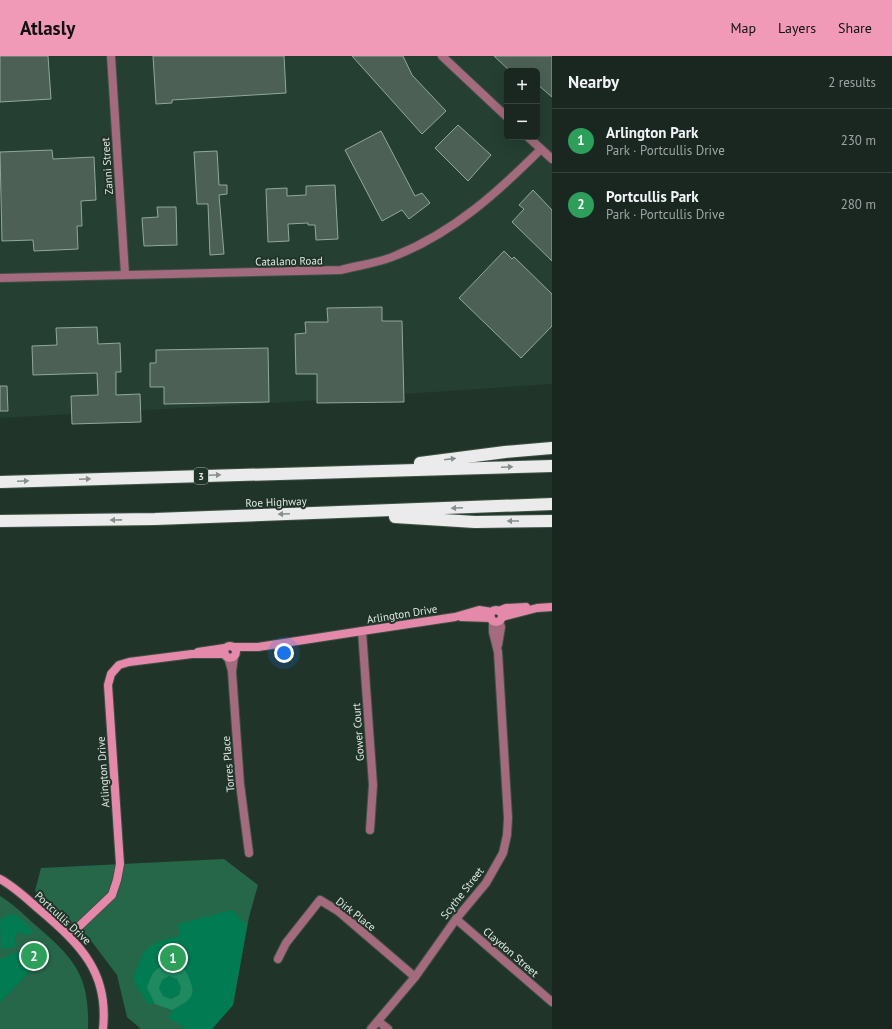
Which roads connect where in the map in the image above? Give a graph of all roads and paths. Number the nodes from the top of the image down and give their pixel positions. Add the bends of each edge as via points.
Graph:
1 (111, 56) edge
2 (442, 56) edge
3 (504, 114) edge
4 (531, 140) edge
5 (541, 149) junction
6 (552, 159) edge
7 (125, 274) junction
8 (0, 278) edge
9 (552, 448) edge
10 (552, 466) edge
11 (356, 472) junction
12 (0, 482) edge
13 (552, 504) edge
14 (323, 513) junction
15 (0, 521) edge
16 (552, 521) edge
17 (552, 607) edge
18 (496, 617) junction
19 (362, 631) junction
20 (230, 652) junction
21 (370, 830) dead end
22 (249, 853) dead end
23 (0, 879) edge
24 (456, 919) junction
25 (69, 936) junction
26 (278, 959) dead end
27 (415, 977) junction
28 (552, 1002) edge
29 (378, 1021) junction
30 (103, 1029) edge
31 (371, 1029) edge
32 (388, 1029) edge

1 - 7 street, Zanni Street
2 - 3 street
4 - 5 street
5 - 6 street
5 - 7 street, Catalano Road via 484,203 431,240 396,256 341,270
7 - 8 street, Catalano Road
11 -> 9 highway
11 -> 10 highway, 3
12 -> 11 highway, 3
13 -> 14 highway, Roe Highway
14 -> 15 highway, Roe Highway
16 -> 14 highway via 475,522
17 - 18 street, Arlington Drive via 506,608
18 - 19 street, Arlington Drive via 455,617
18 - 24 street, Scythe Street via 493,632 498,652 507,835 503,853 486,883
19 - 20 street, Arlington Drive
19 - 21 street, Gower Court via 374,785
20 - 22 street, Torres Place via 240,784
20 - 25 street, Arlington Drive via 203,650 192,654 129,662 119,665 111,674 108,685 120,864 118,880 112,895
23 - 25 street, Portcullis Drive via 10,884
24 - 27 street, Scythe Street
24 - 28 street, Claydon Street
25 - 30 street, Portcullis Drive via 88,957 97,975 104,1003
26 - 27 street, Dirk Place via 286,943 320,900 338,911
27 - 29 street, Scythe Street
29 - 31 street, Scythe Street
29 - 32 street

